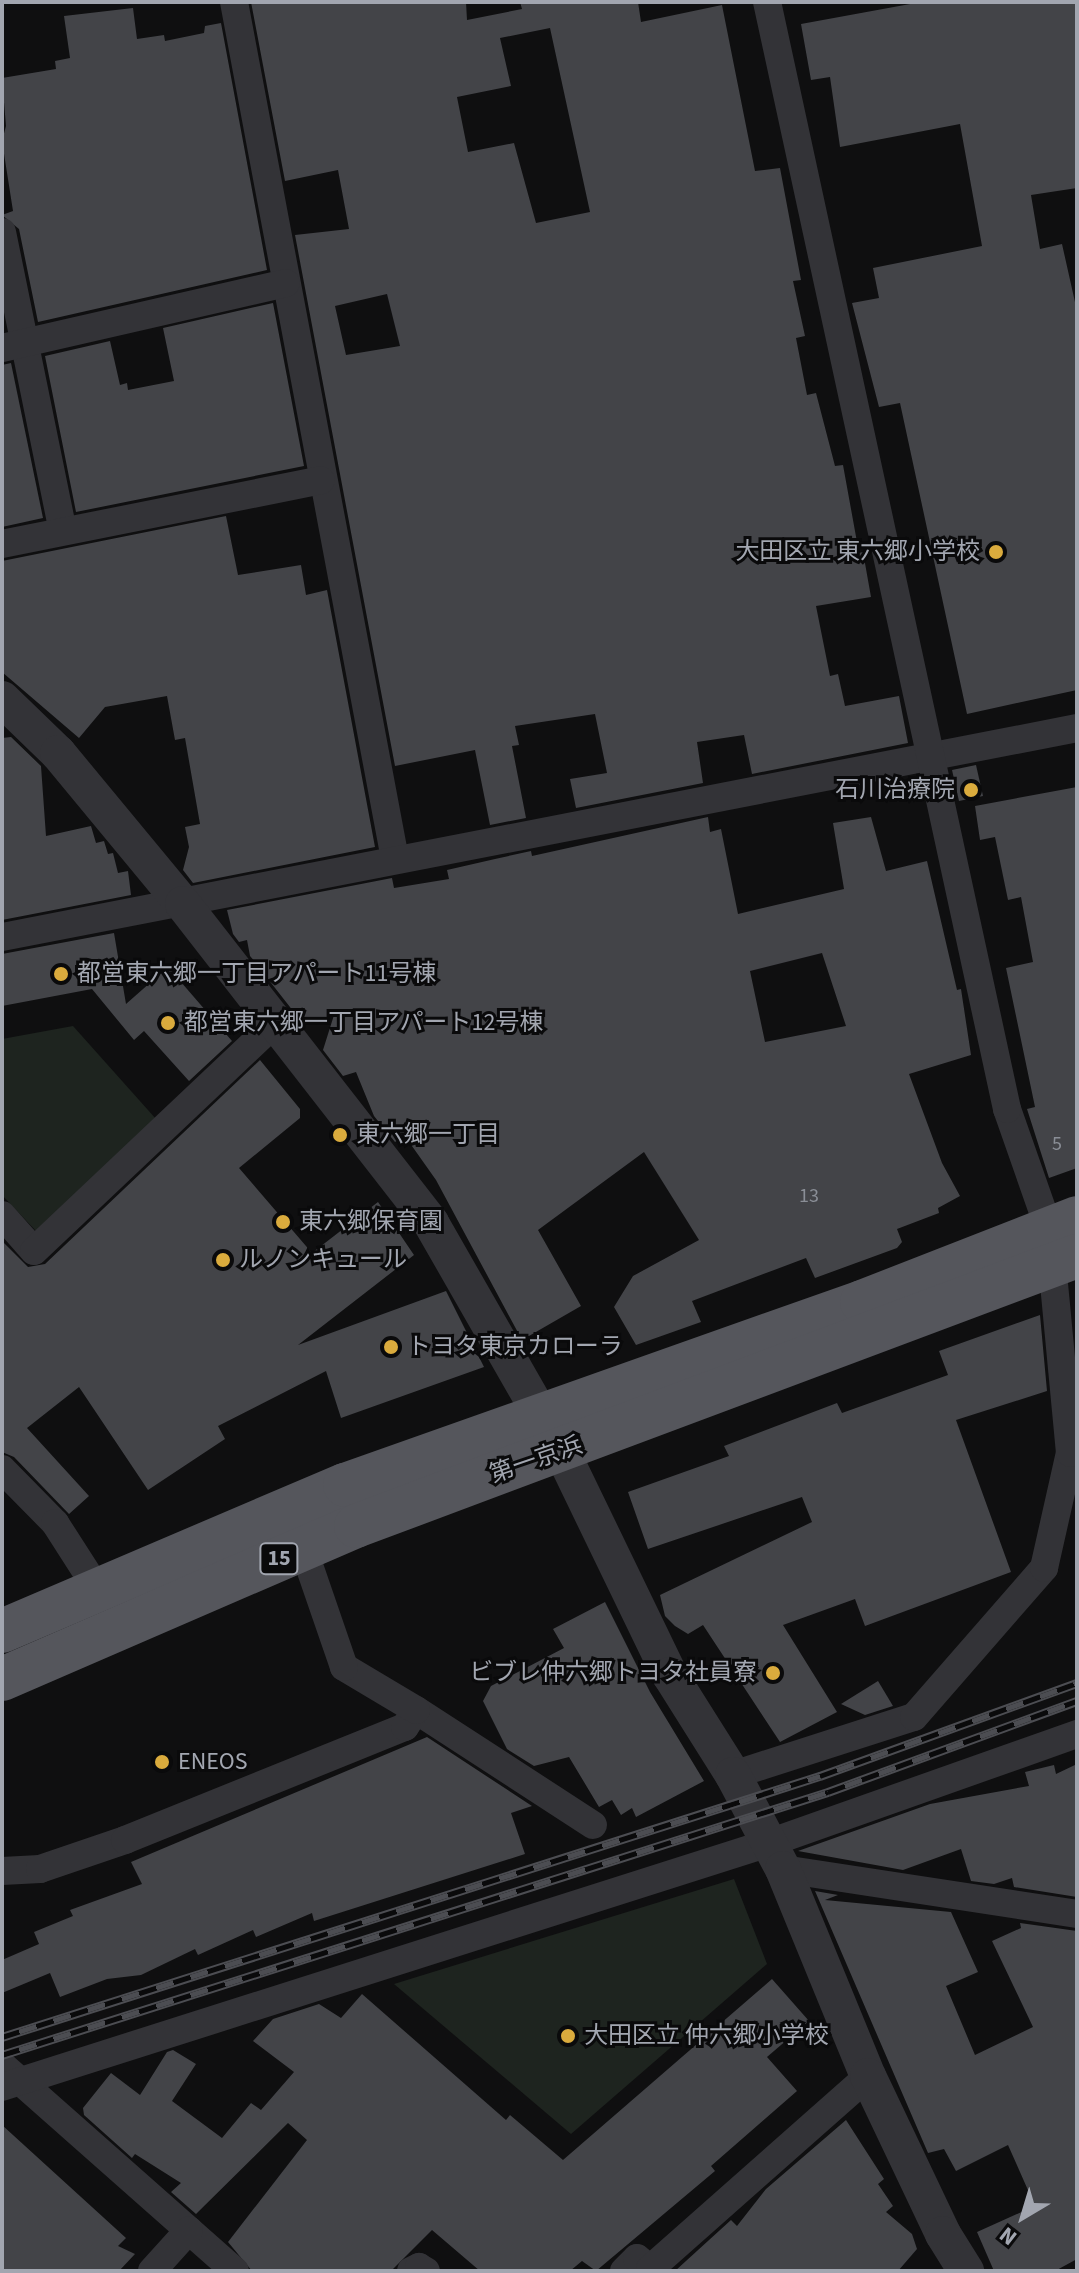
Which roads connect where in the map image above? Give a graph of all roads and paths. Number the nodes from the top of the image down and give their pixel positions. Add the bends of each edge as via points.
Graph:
1 (234, 2) edge
2 (767, 2) edge
3 (2, 232) edge
4 (286, 283) junction
5 (13, 346) edge
6 (321, 480) junction
7 (63, 531) junction
8 (2, 544) edge
9 (2, 699) edge
10 (1077, 728) edge
11 (934, 756) junction
12 (395, 859) junction
13 (183, 904) junction
14 (2, 937) edge
15 (275, 1023) junction
16 (2, 1215) edge
17 (1064, 1242) edge
18 (552, 1434) junction
19 (1073, 1458) edge
20 (2, 1469) edge
21 (303, 1548) junction
22 (98, 1590) junction
23 (2, 1631) edge
24 (2, 1679) edge
25 (416, 1710) junction
26 (1077, 1734) edge
27 (733, 1775) junction
28 (593, 1825) dead end
29 (776, 1856) junction
30 (2, 1871) edge
31 (1077, 1914) edge
32 (868, 2076) junction
33 (8, 2078) edge
34 (189, 2230) junction
35 (643, 2270) edge
36 (152, 2271) edge
37 (235, 2271) edge
38 (411, 2271) edge
39 (426, 2271) edge
40 (966, 2271) edge

1 - 4 street
2 - 11 street
3 - 5 street
4 - 5 street
4 - 6 street
5 - 7 street
6 - 7 street
6 - 12 street
7 - 8 street
9 - 13 street via 58,753
10 - 11 street
11 - 12 street
11 - 17 street via 1007,1109
12 - 13 street
13 - 14 street
13 - 15 street
15 - 16 street via 34,1251
15 - 18 street via 431,1223
17 - 18 highway, 第一京浜 / 15
17 - 19 street
18 - 21 highway, 第一京浜 / 15
18 - 22 highway, 第一京浜 / 15 via 345,1485
18 - 27 street via 670,1675
19 - 27 street via 1044,1568 914,1717
20 - 22 street via 55,1523
21 - 24 highway, 第一京浜 / 15
21 - 25 street via 344,1667
22 - 23 highway, 第一京浜 / 15
25 - 28 street
25 - 30 street via 405,1727 125,1840 40,1869
26 - 29 street
27 - 29 street
29 - 31 street
29 - 32 street
29 - 33 street
32 - 35 street
32 - 40 street
33 - 34 street
34 - 36 street
34 - 37 street
38 - 39 street

